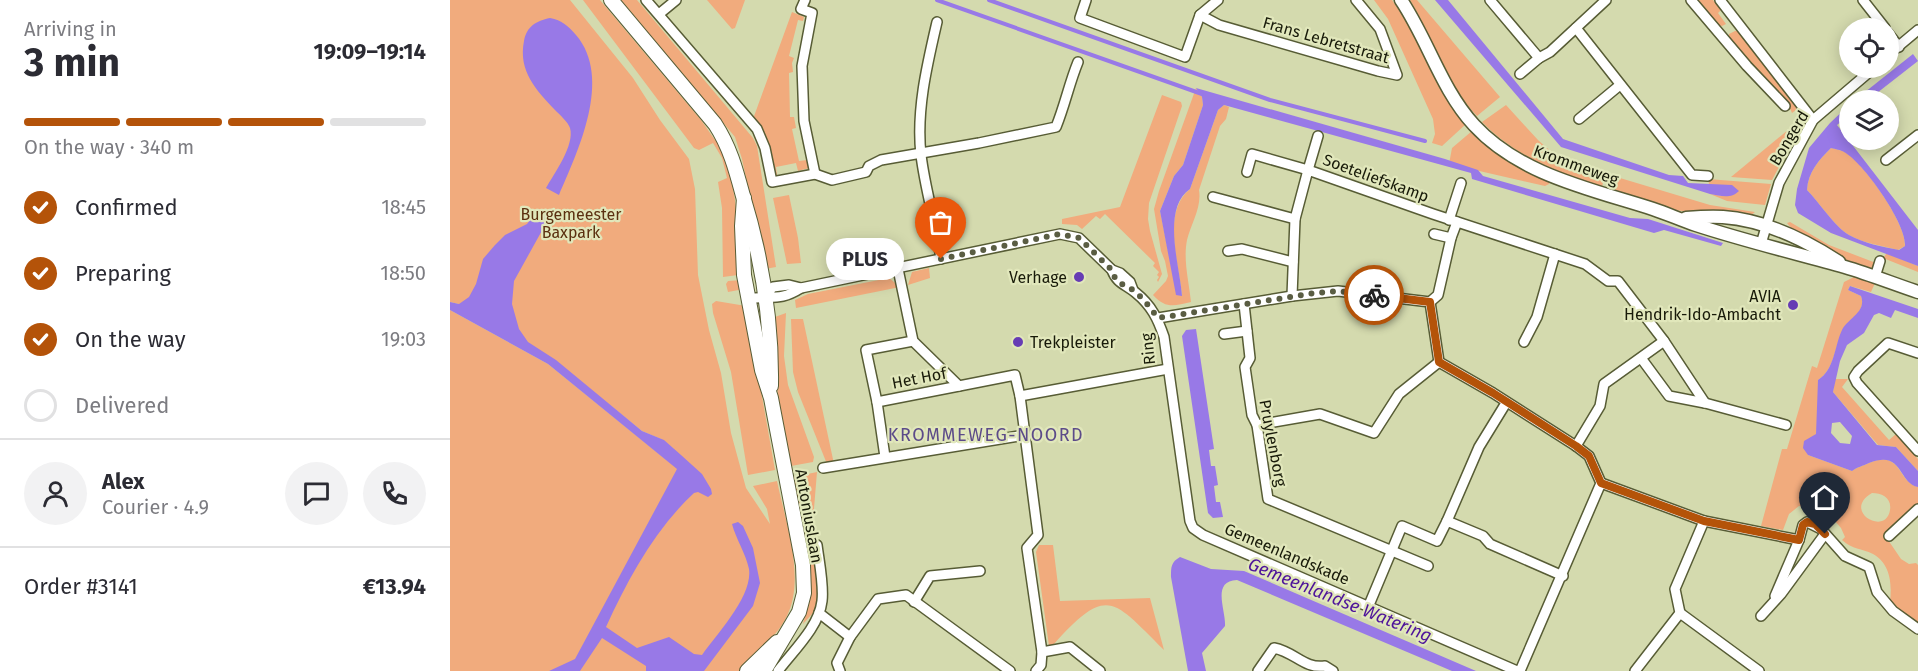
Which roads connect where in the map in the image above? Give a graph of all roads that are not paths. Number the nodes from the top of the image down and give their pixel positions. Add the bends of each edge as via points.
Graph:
1 (611, 0) edge
2 (646, 0) edge
3 (676, 0) edge
4 (805, 0) edge
5 (1086, 0) edge
6 (1218, 0) edge
7 (1356, 0) edge
8 (1401, 0) edge
9 (1490, 0) edge
10 (1606, 0) edge
11 (1691, 0) edge
12 (1720, 0) edge
13 (1863, 0) edge
14 (658, 14) junction
15 (1200, 15) junction
16 (1877, 18) edge
17 (937, 22) dead end
18 (1737, 23) junction
19 (1576, 28) junction
20 (1722, 35) junction
21 (1916, 36) edge
22 (1899, 46) edge
23 (1539, 58) junction
24 (1078, 62) dead end
25 (1520, 74) dead end
26 (1862, 78) edge
27 (1620, 84) junction
28 (1785, 106) dead end
29 (1579, 119) dead end
30 (1813, 120) junction
31 (1918, 135) edge
32 (1318, 136) dead end
33 (921, 154) junction
34 (1886, 160) dead end
35 (1308, 170) junction
36 (1247, 172) dead end
37 (815, 174) junction
38 (1708, 176) dead end
39 (1461, 183) dead end
40 (1213, 197) dead end
41 (744, 198) junction
42 (1679, 218) junction
43 (1295, 219) junction
44 (1453, 221) junction
45 (1766, 226) junction
46 (1434, 234) dead end
47 (1451, 238) junction
48 (1761, 244) junction
49 (1228, 251) dead end
50 (1555, 254) junction
51 (941, 259) junction
52 (1880, 261) dead end
53 (1293, 262) junction
54 (1848, 268) junction
55 (898, 269) junction
56 (1875, 278) junction
57 (1918, 292) edge
58 (765, 296) junction
59 (1292, 296) junction
60 (748, 298) junction
61 (1430, 302) junction
62 (1244, 304) junction
63 (1158, 318) junction
64 (1247, 331) junction
65 (1224, 334) dead end
66 (913, 341) junction
67 (1664, 341) junction
68 (1524, 342) dead end
69 (1918, 353) edge
70 (1641, 358) junction
71 (1439, 362) junction
72 (1168, 369) junction
73 (959, 386) junction
74 (1020, 396) junction
75 (771, 398) junction
76 (877, 402) junction
77 (1506, 403) junction
78 (1705, 403) junction
79 (1257, 425) junction
80 (1786, 425) dead end
81 (1025, 435) junction
82 (1576, 446) junction
83 (1918, 451) edge
84 (885, 457) junction
85 (823, 468) dead end
86 (1601, 483) junction
87 (1918, 509) edge
88 (1447, 520) junction
89 (1704, 521) junction
90 (1825, 534) junction
91 (1889, 536) dead end
92 (1799, 540) junction
93 (817, 545) dead end
94 (1392, 552) junction
95 (1428, 566) dead end
96 (980, 571) dead end
97 (1563, 576) junction
98 (914, 602) junction
99 (1772, 603) junction
100 (1369, 605) junction
101 (819, 613) junction
102 (1680, 613) junction
103 (1761, 616) dead end
104 (1918, 629) edge
105 (783, 637) junction
106 (850, 637) junction
107 (1042, 652) junction
108 (747, 671) edge
109 (764, 671) edge
110 (778, 671) edge
111 (840, 671) edge
112 (1010, 671) edge
113 (1036, 671) edge
114 (1100, 671) edge
115 (1258, 671) edge
116 (1333, 671) edge
117 (1518, 671) edge
118 (1635, 671) edge
119 (1759, 671) edge

1 - 41 main road, Antoniuslaan via 720,132 734,161
2 - 14 street
3 - 14 street
4 - 37 street via 801,9 812,13 802,66 804,121
5 - 15 street via 1080,18 1185,57
6 - 15 street
7 - 15 street, Frans Lebretstraat via 1380,28 1397,75 1219,25
8 - 42 street, Krommeweg via 1459,106 1501,150 1563,181
9 - 23 street
10 - 19 street
11 - 20 street
12 - 18 street
13 - 16 street
14 - 37 street via 757,129 772,182
17 - 33 street via 925,74
18 - 20 street
18 - 30 street
19 - 23 street
19 - 27 street
20 - 28 street
21 - 22 street
23 - 25 street
24 - 33 street via 1056,127
26 - 30 street, Bongerd
27 - 29 street
27 - 38 street via 1692,175
30 - 45 street, Bongerd via 1779,183
31 - 34 street
32 - 35 street, Soeteliefskamp
33 - 37 street via 881,160 866,172 832,180
33 - 51 street
35 - 36 street, Soeteliefskamp via 1252,154
35 - 43 street, Soeteliefskamp
35 - 44 street, Soeteliefskamp
39 - 44 street
40 - 43 street
41 - 58 main road, Antoniuslaan
41 - 60 main road, Antoniuslaan via 742,226
42 - 45 street, Krommeweg via 1723,217
42 - 48 street, Krommeweg
43 - 53 street, Soeteliefskamp
44 - 47 street
44 - 50 street, Soeteliefskamp
45 - 48 street, Bongerd
45 - 54 street, Krommeweg via 1801,239
46 - 47 street
47 - 61 street via 1438,295
48 - 54 street, Krommeweg
49 - 53 street via 1242,249
50 - 67 street, Soeteliefskamp via 1585,264 1608,281 1618,281
50 - 68 street via 1538,317
51 - 55 street
51 - 63 street via 1060,234 1079,238
52 - 56 street
53 - 59 street, Soeteliefskamp
54 - 56 street, Krommeweg
55 - 58 street via 801,288 781,298
55 - 66 street
56 - 57 street, Krommeweg
58 - 60 street
58 - 75 main road, Antoniuslaan via 771,332
59 - 61 street, Ring via 1338,291
59 - 62 street, Ring
60 - 75 main road, Antoniuslaan
61 - 71 street
62 - 63 street, Ring
62 - 64 street, Pruylenborg
63 - 72 street, Ring
64 - 65 street
64 - 79 street, Pruylenborg via 1250,358 1245,367
66 - 73 street, Het Hof
66 - 76 street, Het Hof via 866,350
67 - 70 street
67 - 78 street, Soeteliefskamp
69 - 83 street via 1888,343 1854,377
70 - 78 street via 1669,396
70 - 82 street via 1604,384 1600,406
71 - 77 street
71 - 79 street via 1399,394 1374,433 1320,414
72 - 74 street, Ring
72 - 100 street, Gemeenlandskade via 1193,528
73 - 74 street, Het Hof via 1015,375
73 - 76 street, Het Hof
74 - 81 street
75 - 105 main road, Antoniuslaan via 804,593 799,612
76 - 84 street
77 - 82 street
77 - 88 street via 1479,447
78 - 80 street
79 - 94 street, Pruylenborg via 1268,499
81 - 84 street
81 - 107 street via 1038,535 1027,548
82 - 86 street via 1589,456
84 - 85 street
86 - 89 street
86 - 97 street
87 - 91 street
88 - 94 street via 1437,541 1402,526
88 - 97 street
89 - 92 street
89 - 102 street via 1675,590
90 - 92 street via 1807,522
90 - 99 street
90 - 104 street via 1845,556 1869,567 1877,592 1893,611
92 - 99 street
93 - 101 street via 822,600
94 - 95 street, Pruylenborg
94 - 100 street
96 - 98 street via 930,576
97 - 117 street
98 - 106 street via 906,595 878,599
98 - 112 street
99 - 103 street
100 - 117 street, Gemeenlandskade
101 - 106 street
101 - 110 street
102 - 118 street
102 - 119 street
105 - 108 main road, Antoniuslaan
105 - 109 main road, Antoniuslaan
106 - 111 street via 837,663
107 - 113 street
107 - 114 street via 1070,647
115 - 116 street via 1274,648 1313,667 1325,666

